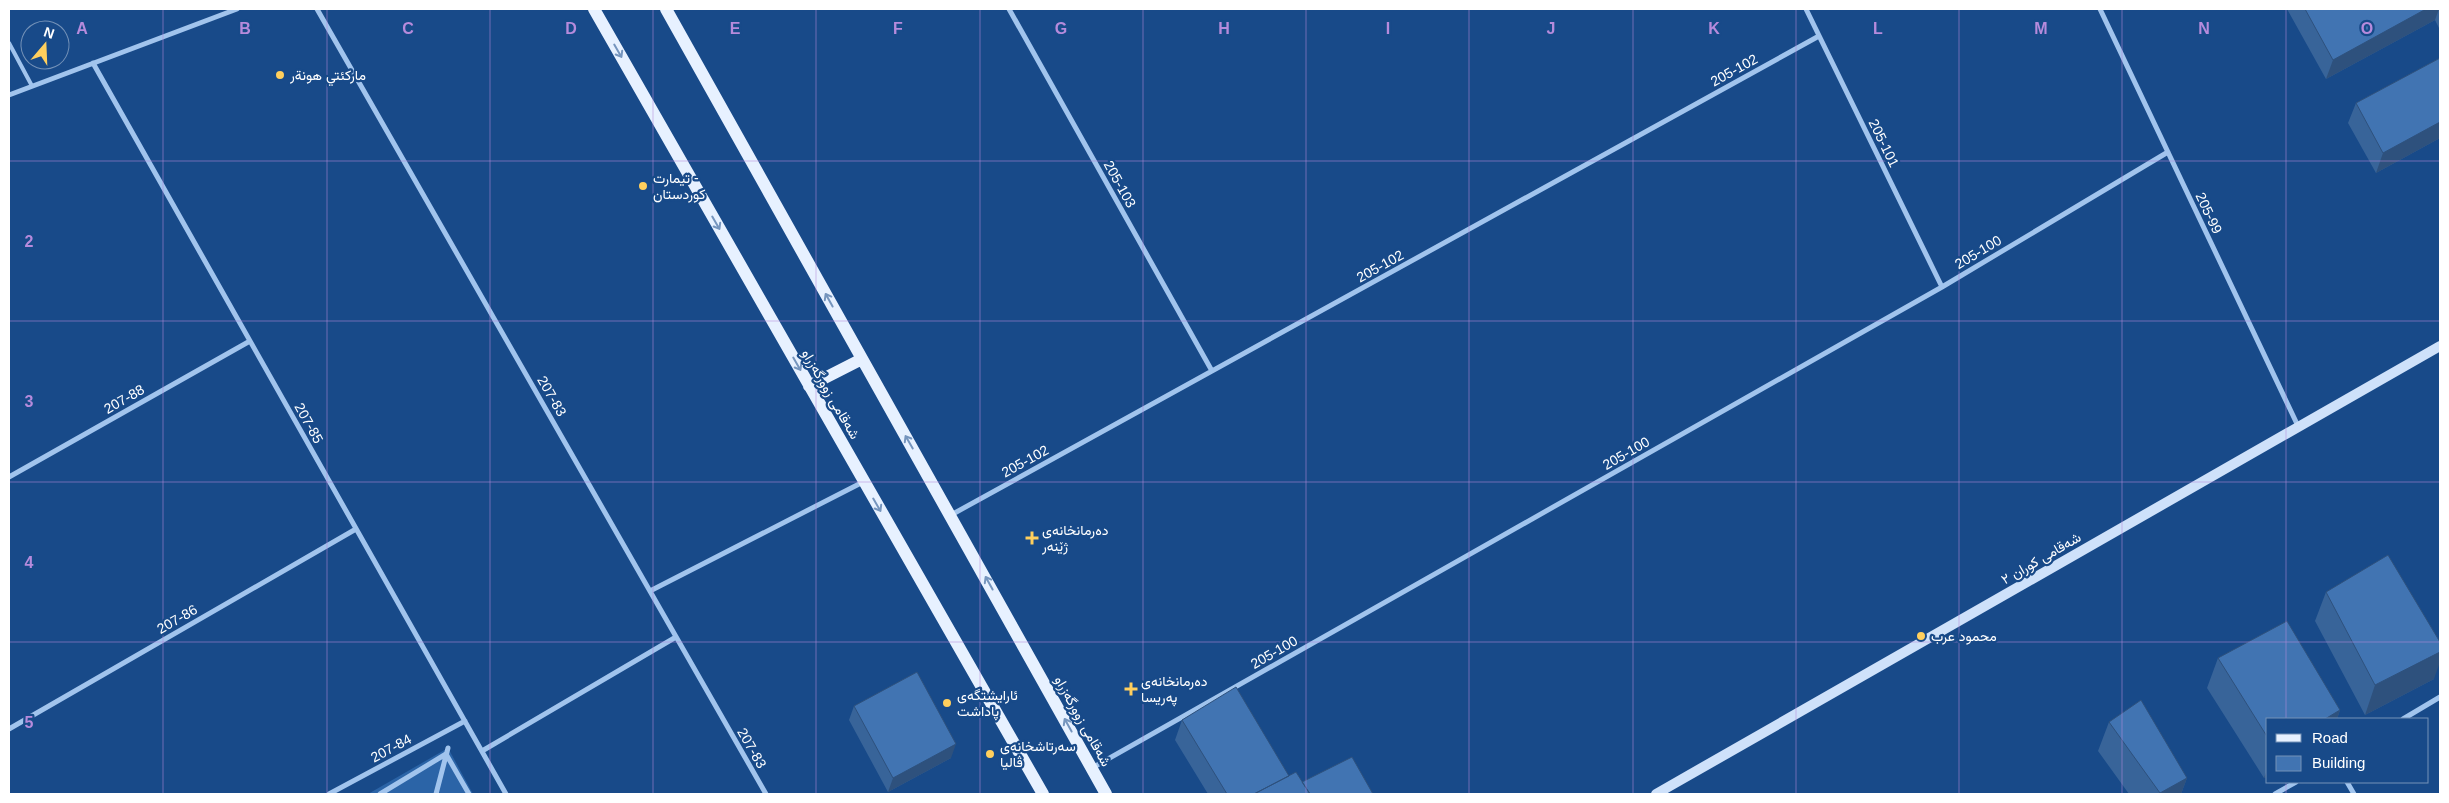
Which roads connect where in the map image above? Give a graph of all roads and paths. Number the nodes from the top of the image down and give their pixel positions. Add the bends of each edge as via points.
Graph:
1 (238, 9) edge
2 (317, 9) edge
3 (594, 9) edge
4 (666, 9) edge
5 (1009, 9) edge
6 (1806, 9) edge
7 (2100, 9) edge
8 (1819, 36) junction
9 (9, 43) edge
10 (93, 63) junction
11 (32, 86) junction
12 (9, 95) edge
13 (2168, 152) junction
14 (1942, 287) junction
15 (250, 341) junction
16 (2440, 346) edge
17 (862, 359) junction
18 (1212, 371) junction
19 (810, 386) junction
20 (2298, 426) junction
21 (9, 477) edge
22 (864, 481) junction
23 (951, 515) junction
24 (356, 529) junction
25 (650, 591) junction
26 (676, 637) junction
27 (2440, 697) edge
28 (2405, 718) edge
29 (465, 721) junction
30 (9, 729) edge
31 (448, 748) dead end
32 (482, 751) junction
33 (446, 754) junction
34 (1092, 768) junction
35 (2294, 783) edge
36 (2348, 783) edge
37 (329, 794) edge
38 (380, 794) edge
39 (436, 794) edge
40 (469, 794) edge
41 (506, 794) edge
42 (766, 794) edge
43 (1042, 794) edge
44 (1106, 794) edge
45 (1656, 794) edge
46 (2275, 794) edge
47 (2354, 794) edge

1 - 10 street
2 - 25 street, 207-83
3 -> 19 main road, شەقامی زوورگەزراو
17 -> 4 main road, شەقامی زوورگەزراو
5 - 18 street, 205-103
6 - 8 street, 205-101
7 - 13 street, 205-99
8 - 14 street, 205-101
8 - 18 street, 205-102
9 - 11 lane
10 - 11 street
10 - 15 street, 207-85
11 - 12 street
13 - 14 street, 205-100
13 - 20 street, 205-99
14 - 34 street, 205-100
15 - 21 street, 207-88
15 - 24 street, 207-85
16 - 20 street, شەقامی کوران ٢
17 - 19 main road
23 -> 17 main road, شەقامی زوورگەزراو
18 - 23 street, 205-102
19 - 22 main road, شەقامی زوورگەزراو
20 - 45 street, شەقامی کوران ٢
22 - 25 street
22 -> 43 main road, شەقامی زوورگەزراو
34 -> 23 main road, شەقامی زوورگەزراو
24 - 29 street, 207-85
24 - 30 street, 207-86
25 - 26 street, 207-83
26 - 32 street
26 - 42 street, 207-83
27 - 28 street
29 - 32 street, 207-85
29 - 37 street, 207-84
31 - 33 street
32 - 41 street, 207-85
33 - 38 street
33 - 39 street
33 - 40 street
34 - 44 main road, شەقامی زوورگەزراو
35 - 46 street
36 - 47 street

